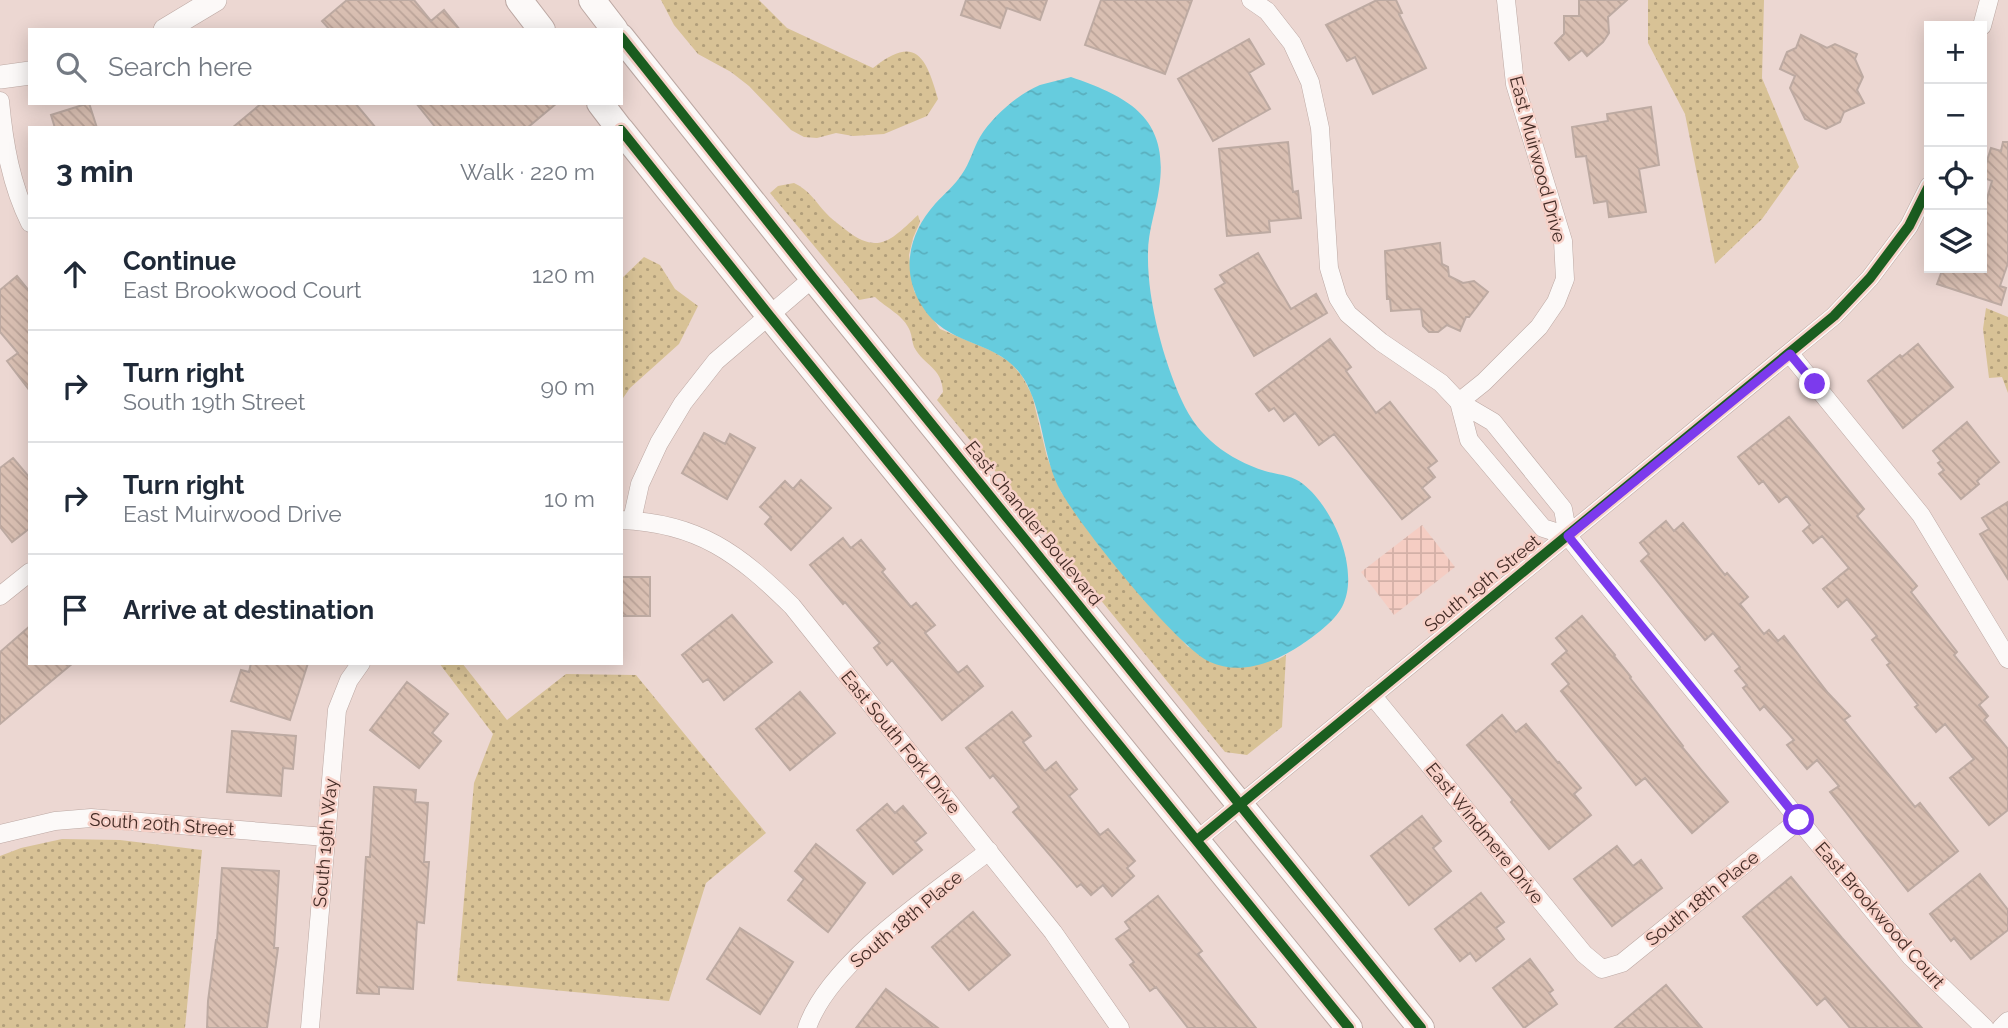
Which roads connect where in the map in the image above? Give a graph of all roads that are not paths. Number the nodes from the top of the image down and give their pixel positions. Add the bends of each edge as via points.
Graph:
1 (215, 0) edge
2 (519, 0) edge
3 (592, 0) edge
4 (1251, 0) edge
5 (1506, 0) edge
6 (1989, 0) edge
7 (1983, 21) edge
8 (168, 28) edge
9 (540, 28) edge
10 (613, 28) edge
11 (623, 40) edge
12 (28, 73) edge
13 (0, 77) edge
14 (0, 101) edge
15 (602, 105) edge
16 (618, 126) edge
17 (623, 133) edge
18 (1924, 196) edge
19 (28, 219) edge
20 (813, 278) junction
21 (769, 315) junction
22 (1790, 354) junction
23 (1459, 402) junction
24 (626, 520) edge
25 (1568, 536) junction
26 (28, 574) edge
27 (0, 596) edge
28 (2008, 659) edge
29 (360, 665) edge
30 (1372, 695) junction
31 (1241, 804) junction
32 (1799, 820) junction
33 (0, 834) edge
34 (326, 837) junction
35 (1197, 841) junction
36 (989, 851) junction
37 (1602, 969) joint
38 (2008, 1021) edge
39 (310, 1028) edge
40 (807, 1028) edge
41 (1120, 1028) edge
42 (1349, 1028) edge
43 (1421, 1028) edge
44 (1985, 1028) edge
45 (2001, 1028) edge

1 - 8 street
2 - 9 main road
3 - 10 main road
4 - 23 street via 1267,10 1292,43 1310,82 1320,128 1329,268 1338,298 1348,314 1441,383
5 - 23 street, East Muirwood Drive via 1515,84 1563,241 1564,279 1556,302 1539,327
6 - 7 street
11 - 20 main road, East Chandler Boulevard
12 - 13 street
14 - 19 street via 11,174
15 - 16 main road
17 - 21 main road
18 - 22 street, South 19th Street via 1909,226 1870,278
20 - 21 street
20 - 31 main road, East Chandler Boulevard
21 - 24 street via 716,361 683,403
21 - 35 main road
22 - 25 street, South 19th Street
22 - 28 street via 1921,515
23 - 25 street via 1493,422 1511,443 1563,509
23 - 25 street via 1469,440 1543,528
24 - 36 street, East South Fork Drive via 705,537 754,569 792,606
25 - 30 street, South 19th Street
25 - 32 street, East Brookwood Court
26 - 27 street
29 - 34 street, South 19th Way via 337,710
30 - 31 street, South 19th Street
30 - 37 street, East Windmere Drive via 1584,954
31 - 35 street, South 19th Street
31 - 43 main road, East Chandler Boulevard
32 - 37 street, South 18th Place via 1622,963
32 - 44 street, East Brookwood Court via 1911,957
33 - 34 street, South 20th Street via 91,818
34 - 39 street, South 19th Way
35 - 42 main road
36 - 40 street, South 18th Place via 863,950 832,983
36 - 41 street, East South Fork Drive
38 - 45 street

